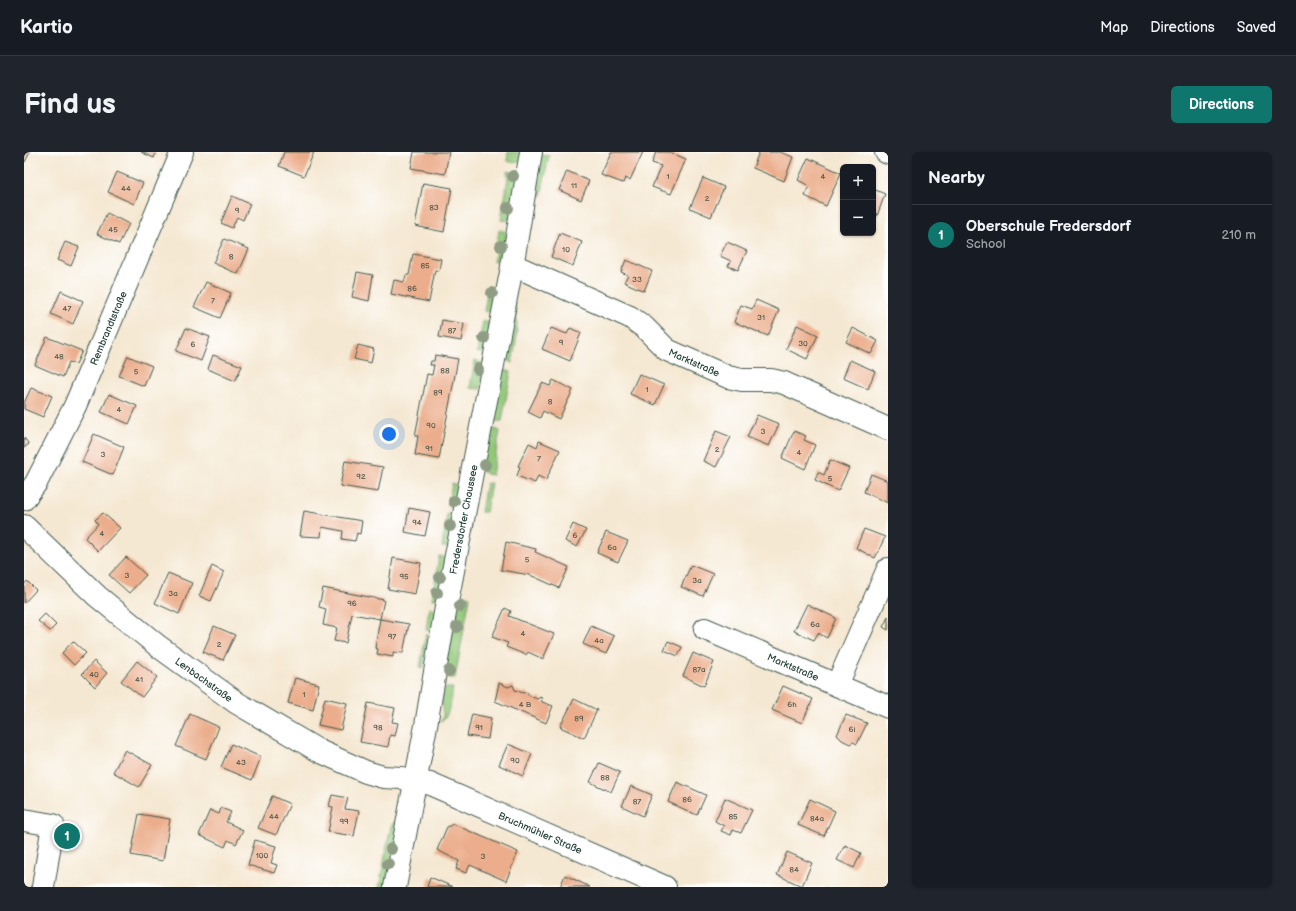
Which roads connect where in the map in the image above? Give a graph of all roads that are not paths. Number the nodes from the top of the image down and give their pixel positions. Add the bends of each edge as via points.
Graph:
1 (182, 152) edge
2 (531, 152) edge
3 (512, 267) junction
4 (888, 429) edge
5 (24, 499) edge
6 (24, 526) edge
7 (888, 569) edge
8 (705, 629) dead end
9 (837, 685) junction
10 (888, 706) edge
11 (415, 781) junction
12 (24, 820) edge
13 (43, 887) edge
14 (395, 887) edge
15 (665, 887) edge

1 - 5 street, Rembrandtstraße via 75,406 36,483
2 - 3 street, Fredersdorfer Chaussee
3 - 4 street, Marktstraße via 522,269 630,317 667,350 728,377 784,383
3 - 11 street, Fredersdorfer Chaussee
6 - 11 street, Lenbachstraße via 97,596 158,646 237,703 312,747 346,763 383,777
7 - 9 street
8 - 9 street, Marktstraße
9 - 10 street, Marktstraße
11 - 14 street, Fredersdorfer Chaussee
11 - 15 street, Bruchmühler Straße via 430,784
12 - 13 street via 53,825

